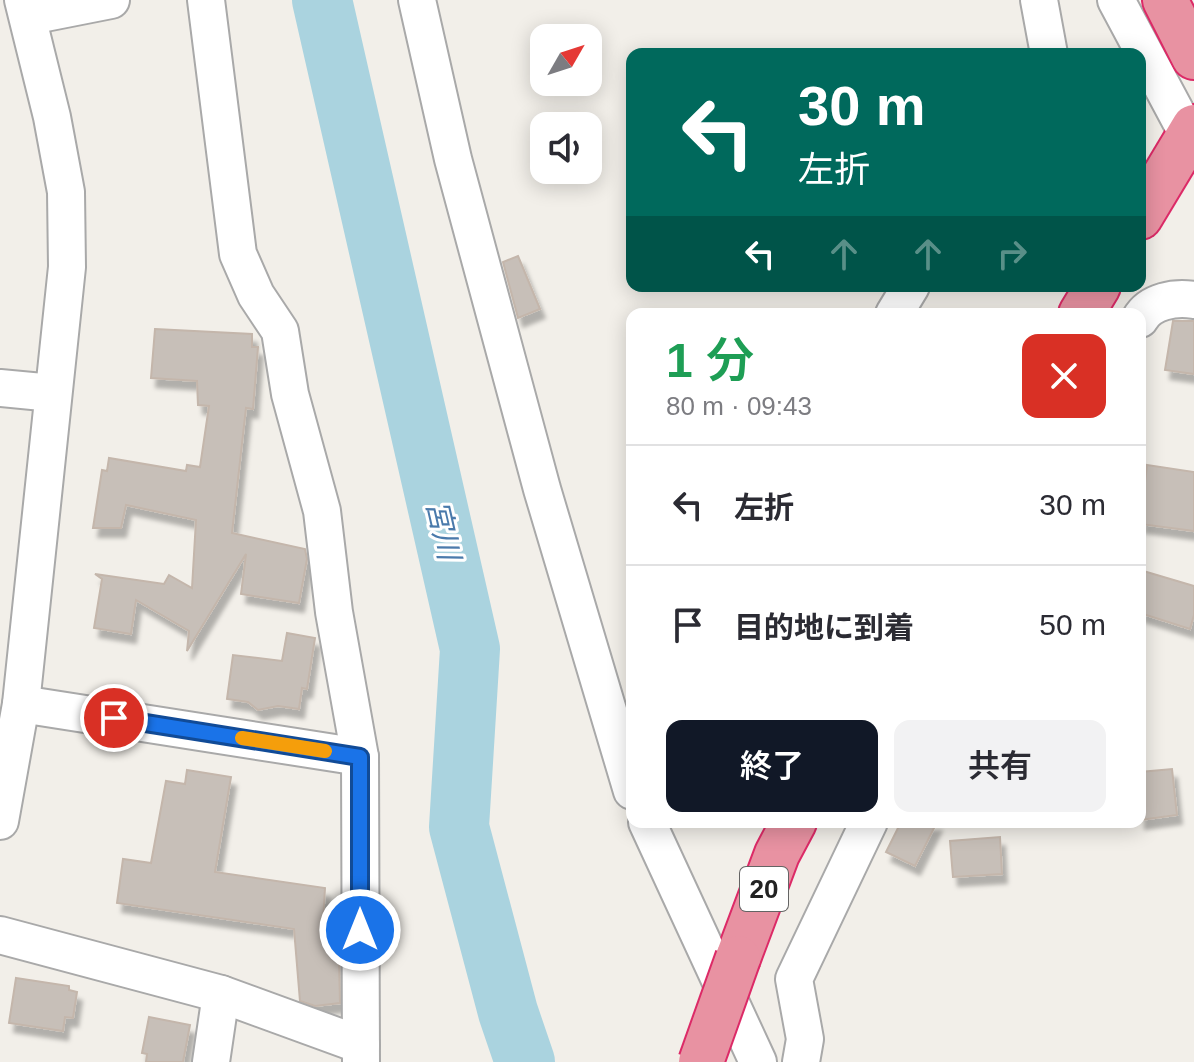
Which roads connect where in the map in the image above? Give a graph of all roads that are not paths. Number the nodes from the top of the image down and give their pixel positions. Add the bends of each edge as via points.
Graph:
1 (111, 0) edge
2 (206, 0) edge
3 (417, 0) edge
4 (1039, 0) edge
5 (1116, 0) edge
6 (1165, 0) edge
7 (27, 8) edge
8 (1048, 48) edge
9 (1143, 48) edge
10 (1146, 54) edge
11 (1194, 57) edge
12 (1192, 136) edge
13 (1146, 208) edge
14 (1194, 300) edge
15 (1146, 310) edge
16 (0, 388) edge
17 (53, 393) junction
18 (21, 704) junction
19 (360, 757) junction
20 (626, 769) edge
21 (0, 821) edge
22 (650, 828) edge
23 (791, 828) edge
24 (866, 828) edge
25 (0, 935) edge
26 (221, 994) junction
27 (361, 1054) edge
28 (211, 1062) edge
29 (701, 1062) edge
30 (758, 1062) edge
31 (801, 1062) edge

1 - 7 street
2 - 19 street via 238,254 280,331 290,394 322,511
3 - 20 street via 465,204 542,489
4 - 8 street
5 - 9 street
6 - 11 highway
7 - 17 street via 66,192 67,267
10 - 12 street
12 - 13 highway
14 - 15 street via 1175,297
16 - 17 street
17 - 18 street
18 - 19 street
18 - 21 street
19 - 27 street
22 - 30 street
23 - 29 highway, 20, bridge
24 - 31 street via 794,979 805,1039
25 - 26 street
26 - 27 street
26 - 28 street

